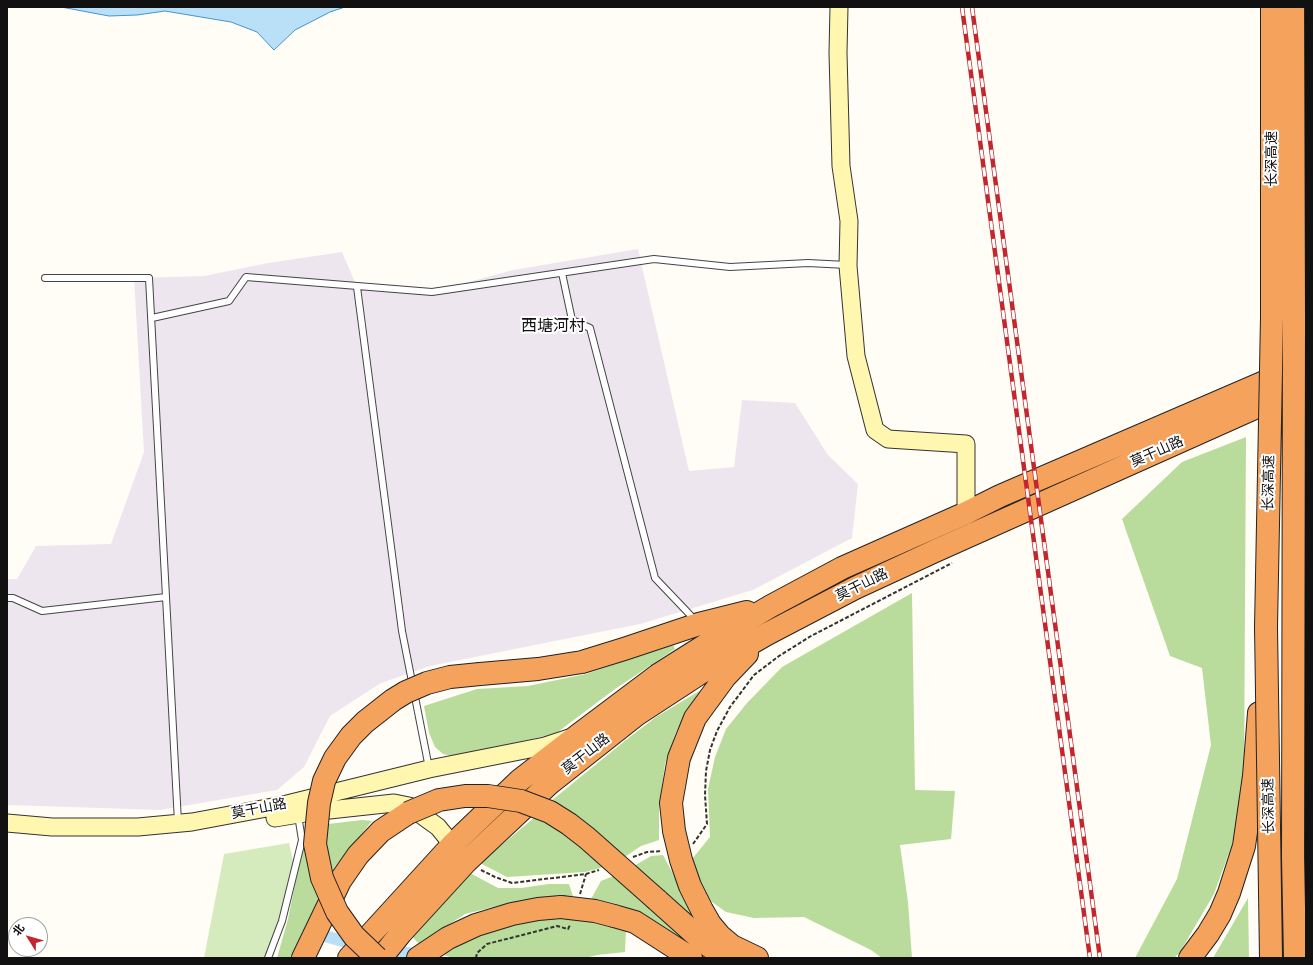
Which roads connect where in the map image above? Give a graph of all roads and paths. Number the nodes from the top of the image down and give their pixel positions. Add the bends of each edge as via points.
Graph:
1 (839, 7) edge
2 (1272, 7) edge
3 (1292, 7) edge
4 (848, 266) junction
5 (562, 273) junction
6 (45, 278) dead end
7 (357, 287) junction
8 (152, 318) junction
9 (1306, 364) edge
10 (1306, 385) edge
11 (966, 513) junction
12 (1293, 516) junction
13 (956, 560) dead end
14 (1306, 573) edge
15 (166, 597) junction
16 (7, 598) edge
17 (772, 606) junction
18 (699, 624) junction
19 (1266, 627) junction
20 (767, 634) junction
21 (577, 736) junction
22 (429, 769) junction
23 (298, 814) junction
24 (1306, 820) edge
25 (7, 823) edge
26 (178, 823) junction
27 (7, 833) edge
28 (453, 844) junction
29 (692, 846) dead end
30 (664, 851) dead end
31 (1293, 858) junction
32 (627, 859) dead end
33 (466, 862) junction
34 (600, 869) dead end
35 (477, 953) dead end
36 (268, 958) edge
37 (303, 958) edge
38 (349, 958) edge
39 (378, 958) edge
40 (381, 958) edge
41 (418, 958) edge
42 (476, 958) edge
43 (691, 958) edge
44 (741, 958) edge
45 (757, 958) edge
46 (1190, 958) edge
47 (1271, 958) edge
48 (1295, 958) edge

1 - 4 main road via 841,166 849,221
2 - 19 highway, 长深高速, bridge via 1272,318
3 - 12 highway, 长深高速, bridge
4 - 5 lane via 808,263 730,267 654,259
4 - 11 main road via 856,356 875,430 888,439 966,444
5 - 7 lane via 432,292
5 - 18 lane via 572,320 590,328 655,578
6 - 8 lane via 149,278
7 - 8 lane via 246,277 228,301
7 - 22 lane via 402,631
8 - 15 lane
9 - 11 highway, 莫干山路
10 - 20 highway, 莫干山路 via 935,551 855,588
11 - 17 highway, 莫干山路 via 842,568
12 - 14 highway, bridge
12 - 31 highway, 长深高速, bridge
13 - 29 path via 811,636 778,656 754,676 730,707 710,750 705,795 707,824
15 - 16 lane via 42,611 13,598
15 - 26 lane
17 - 18 highway
17 - 21 highway, 莫干山路 via 658,675
18 - 39 highway, bridge via 582,662 450,677 427,683 393,700 364,722 335,758 324,781 318,804 315,844 322,878 337,912 354,936
19 - 46 highway via 1254,776 1244,846 1220,914
19 - 47 highway, 长深高速, bridge
20 - 33 highway, 莫干山路 via 708,668 636,715 550,783
20 - 45 highway via 725,677 695,718 679,758 671,803 681,860 702,910 720,936 732,946
21 - 22 main road, 莫干山路 via 545,746
21 - 28 highway, 莫干山路 via 520,780
22 - 26 main road, 莫干山路 via 283,805
23 - 27 main road, 莫干山路 via 134,837
23 - 28 main road, 莫干山路 via 394,803 409,806 438,827
23 - 36 lane via 302,840 282,921
24 - 31 highway
25 - 26 main road, 莫干山路 via 52,827 138,828
28 - 33 main road, 莫干山路
28 - 38 highway, 莫干山路
30 - 32 path via 647,852
31 - 48 highway, 长深高速, bridge
33 - 34 path via 512,883 586,874
33 - 40 highway, 莫干山路
35 - 42 path
37 - 44 highway, bridge via 340,881 358,855 381,832 408,813 439,800 465,796 488,796 521,801 550,812 587,838 705,943 716,951
41 - 43 highway, bridge via 448,938 476,925 512,914 561,907 595,911 635,922

